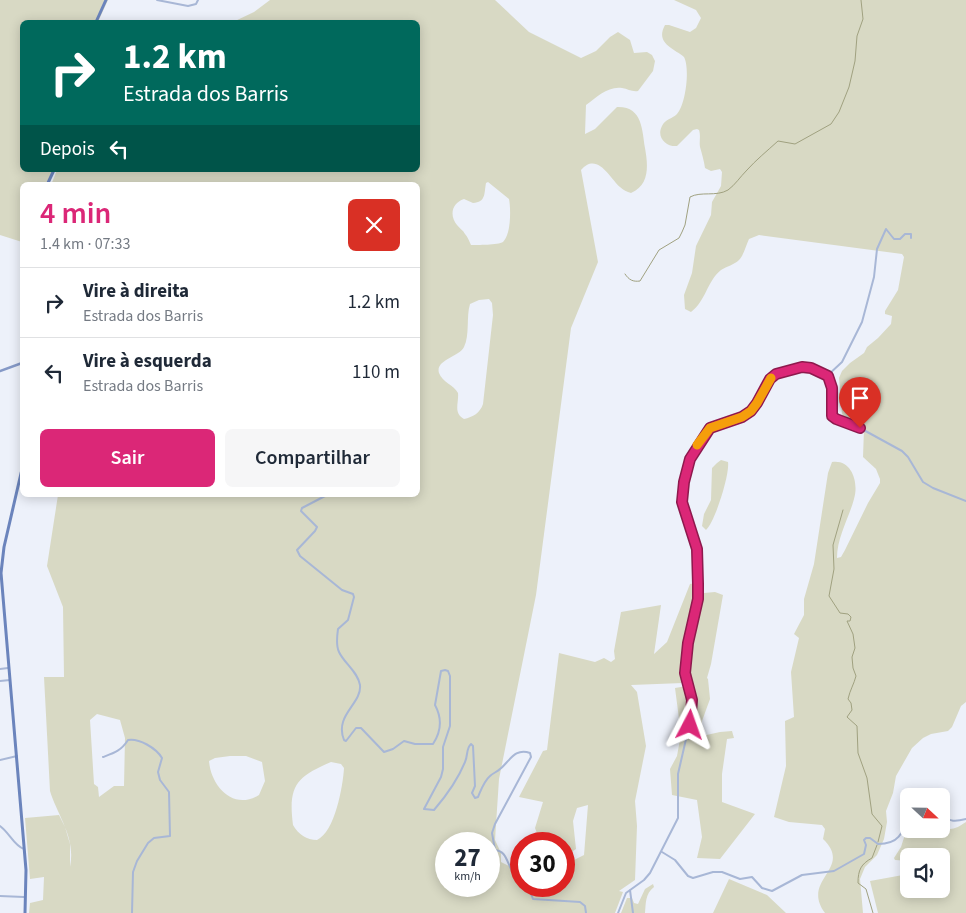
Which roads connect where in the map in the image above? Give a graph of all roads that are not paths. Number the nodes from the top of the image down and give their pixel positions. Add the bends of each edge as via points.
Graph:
1 (106, 0) edge
2 (157, 0) edge
3 (198, 0) edge
4 (97, 20) edge
5 (911, 238) dead end
6 (20, 364) edge
7 (0, 371) edge
8 (828, 376) junction
9 (20, 478) edge
10 (323, 497) edge
11 (966, 501) edge
12 (9, 668) junction
13 (0, 669) edge
14 (10, 680) junction
15 (0, 681) edge
16 (16, 756) junction
17 (103, 757) dead end
18 (0, 760) edge
19 (966, 819) edge
20 (950, 821) edge
21 (0, 826) edge
22 (900, 836) edge
23 (24, 849) junction
24 (662, 852) junction
25 (510, 869) edge
26 (630, 890) junction
27 (0, 896) edge
28 (26, 897) junction
29 (533, 897) edge
30 (25, 913) edge
31 (132, 913) edge
32 (586, 913) edge
33 (618, 913) edge
34 (633, 913) edge

1 - 4 main road
2 - 3 street via 188,6
5 - 8 street via 911,234 905,234 894,239 886,229 877,249 874,277 862,322 842,362
6 - 7 street
8 - 11 street via 832,388 831,411 836,419 902,451 923,482
8 - 24 street via 802,367 776,374 751,411 710,428 696,447 686,470 682,502 697,549 698,584 685,673 691,692 692,713 678,774 678,818
9 - 12 main road via 2,563
10 - 25 street via 302,508 301,511 316,527 298,550 300,556 342,590 353,594 354,598 348,620 338,629 338,651 360,685 342,727 344,740 356,728 361,728 384,752 393,750 404,741 432,744 439,730 439,713 434,705 441,671 448,671 451,715 443,747 443,769 424,809 434,810 443,800 465,762 471,744 475,786 472,793 475,798 487,779 512,756 519,752 530,753 531,757 492,833 495,850 506,854
12 - 13 street
12 - 14 main road
14 - 15 street
14 - 16 main road
16 - 18 street
16 - 23 main road
17 - 31 street via 116,753 128,740 144,744 162,758 158,772 169,792 170,836 154,838 137,861 133,872
19 - 20 street
21 - 23 street via 18,847
22 - 24 street via 878,844 866,838 864,854 859,857 834,870 802,875 772,891 762,888 752,877 740,879 722,872 692,878
23 - 28 main road
24 - 26 street via 648,875
26 - 33 street via 624,896
26 - 34 street
27 - 28 street
28 - 30 main road
29 - 32 street via 580,902 586,906

